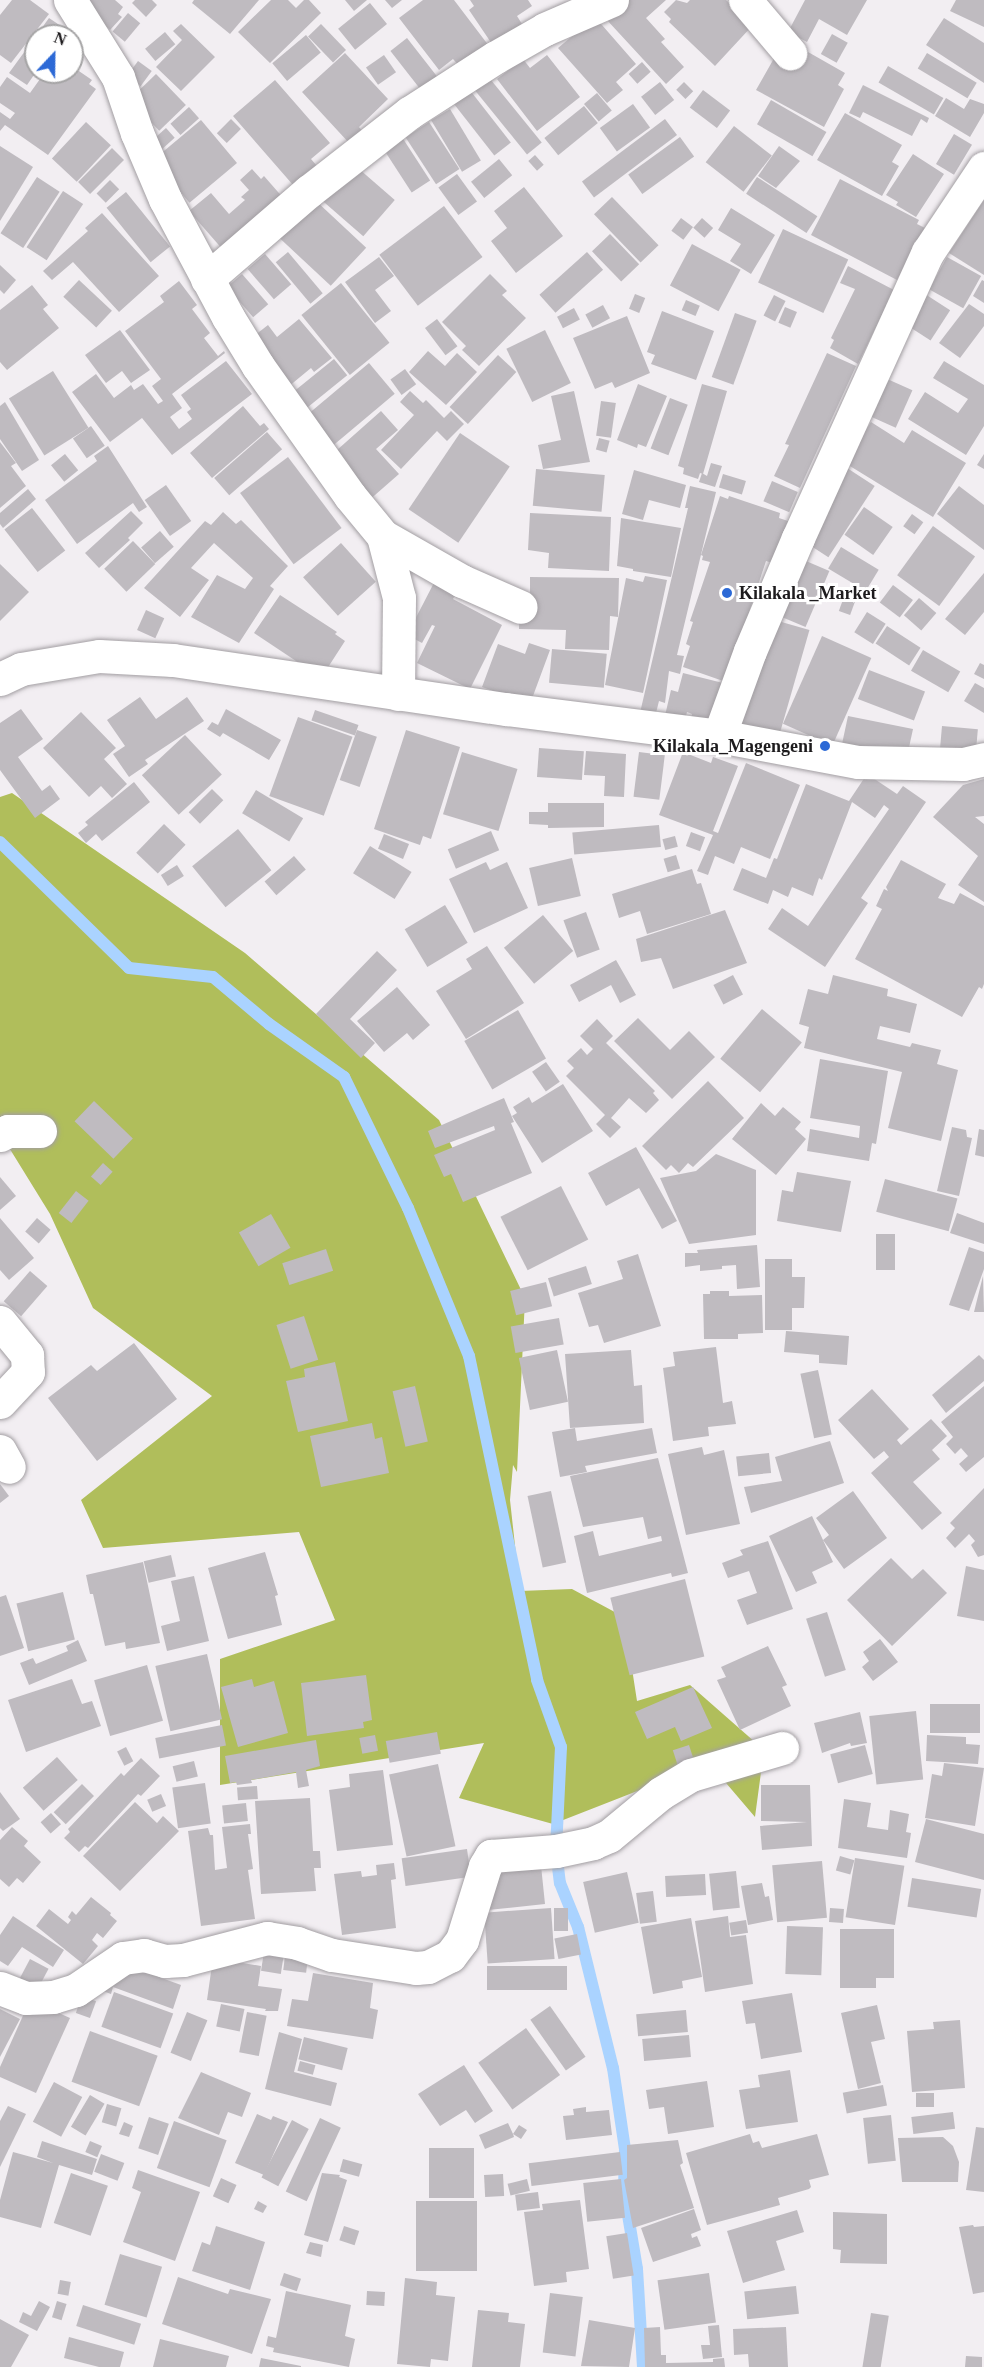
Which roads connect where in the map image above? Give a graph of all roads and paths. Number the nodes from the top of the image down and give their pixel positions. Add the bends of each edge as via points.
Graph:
1 (70, 0) edge
2 (612, 0) edge
3 (745, 0) edge
4 (549, 11) edge
5 (790, 53) dead end
6 (984, 168) edge
7 (207, 279) junction
8 (383, 536) junction
9 (520, 607) dead end
10 (0, 680) edge
11 (398, 694) junction
12 (719, 736) junction
13 (984, 759) edge
14 (40, 1131) dead end
15 (0, 1135) edge
16 (0, 1322) edge
17 (0, 1402) edge
18 (782, 1748) dead end
19 (0, 1988) edge

1 - 7 street via 118,77 165,199
2 - 4 street
3 - 5 street
4 - 7 street via 496,57 410,113 309,190
6 - 12 street via 928,252 794,548
7 - 8 street via 258,366
8 - 9 street via 462,581
8 - 11 street via 399,598
10 - 11 street via 21,669 99,656 173,660
11 - 12 street
12 - 13 street via 858,762 963,764
14 - 15 street via 8,1131
16 - 17 street via 27,1355 28,1372
18 - 19 street via 691,1775 661,1793 609,1836 593,1843 556,1851 491,1856 462,1940 450,1956 428,1967 332,1955 267,1938 183,1960 165,1961 144,1955 123,1958 76,1990 52,1997 26,1998

